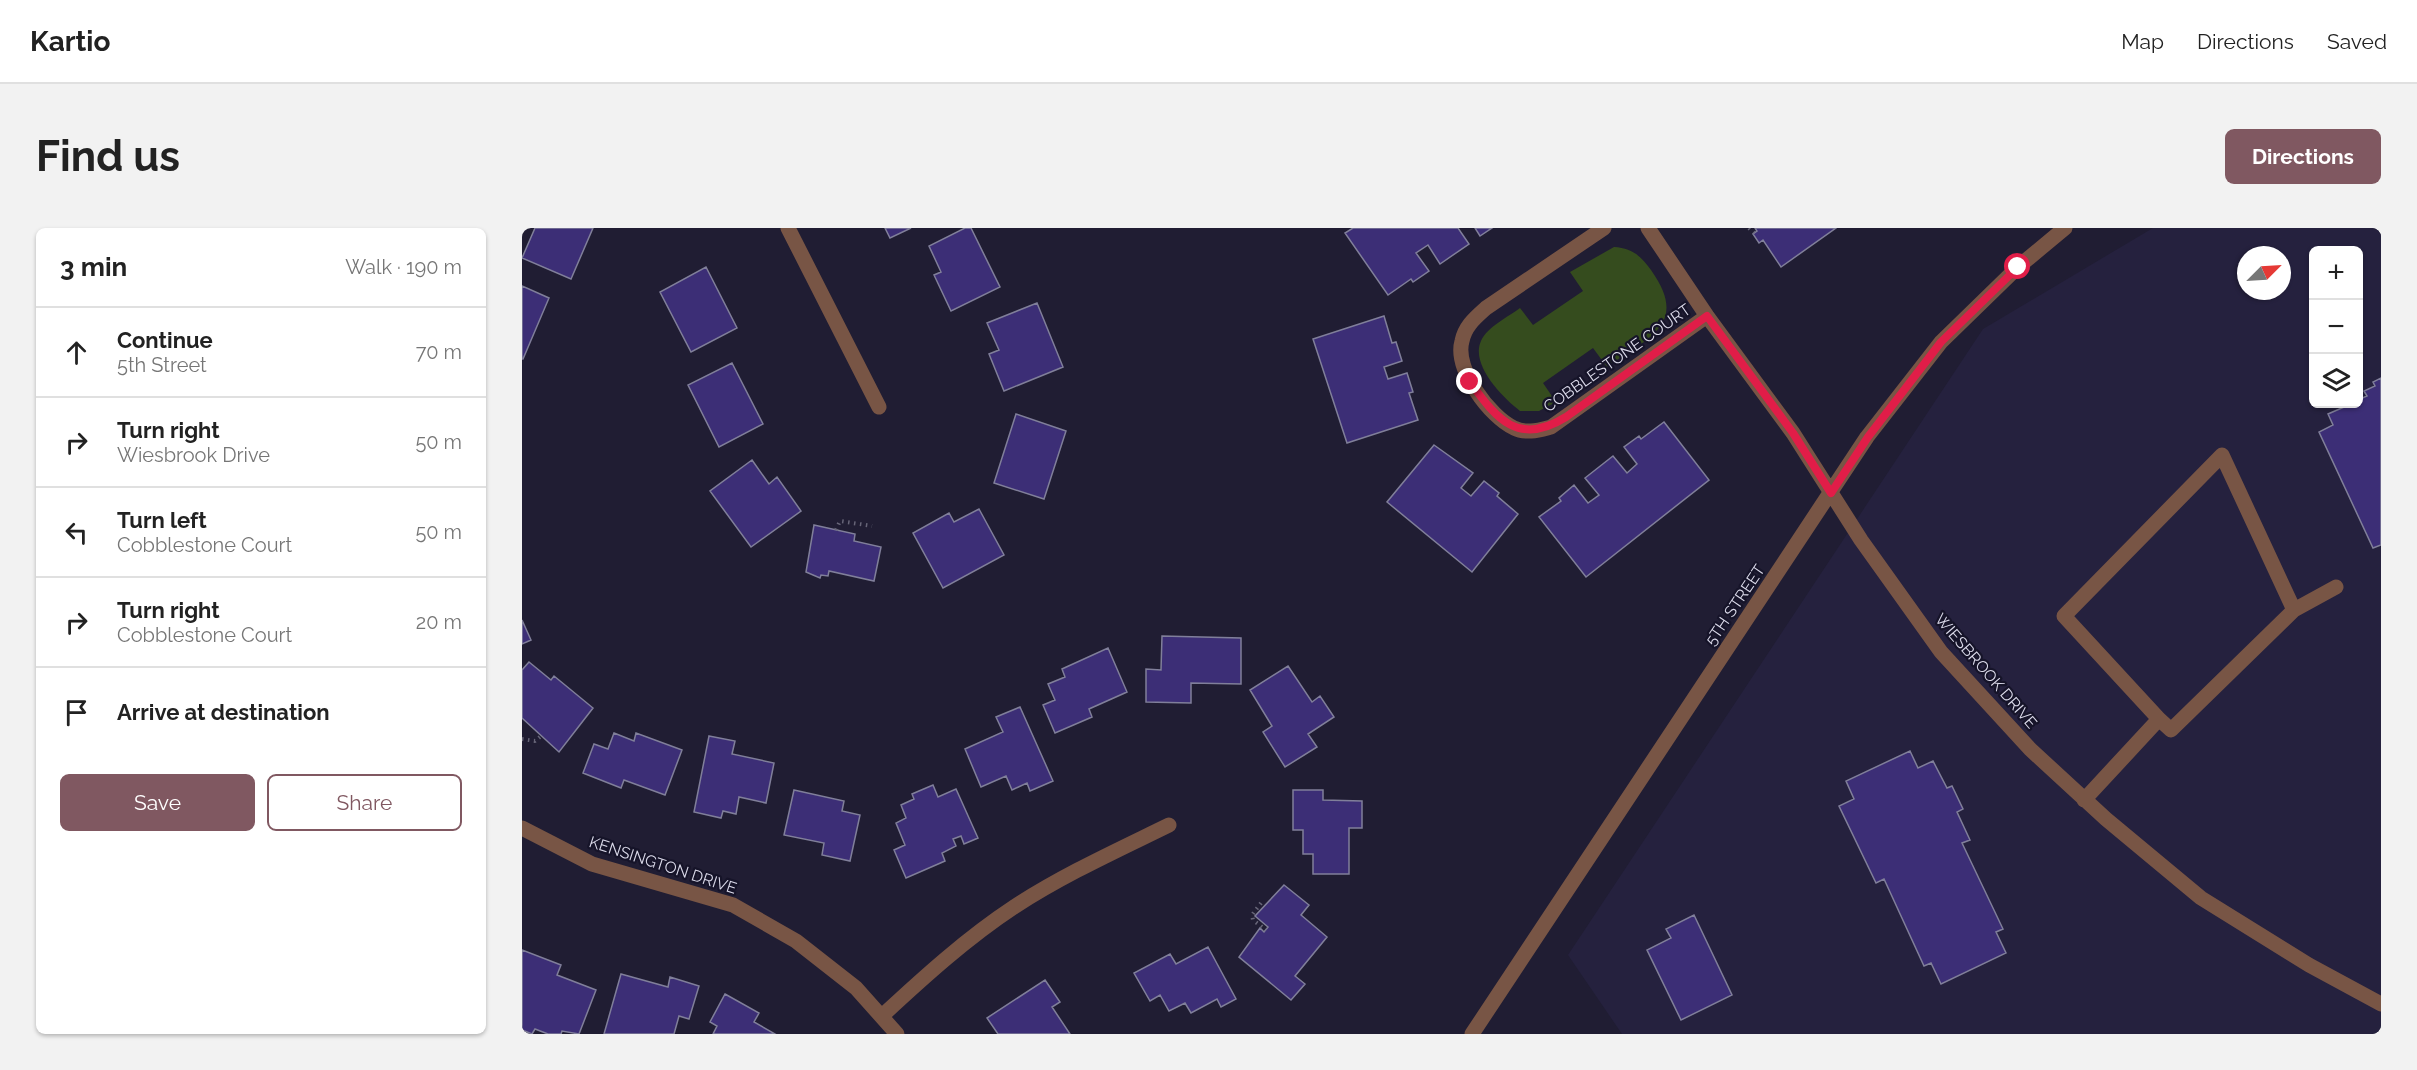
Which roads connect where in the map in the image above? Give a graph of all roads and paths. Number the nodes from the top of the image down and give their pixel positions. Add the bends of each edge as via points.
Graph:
1 (788, 228) edge
2 (1604, 228) edge
3 (1648, 228) edge
4 (1749, 228) edge
5 (2065, 228) edge
6 (1754, 233) dead end
7 (1707, 316) junction
8 (879, 407) dead end
9 (1831, 493) junction
10 (872, 526) dead end
11 (836, 530) dead end
12 (2336, 587) dead end
13 (2294, 610) junction
14 (2158, 719) junction
15 (541, 736) dead end
16 (522, 740) edge
17 (2084, 800) junction
18 (1168, 825) dead end
19 (522, 828) edge
20 (1261, 903) dead end
21 (1266, 930) dead end
22 (2381, 1004) edge
23 (882, 1015) junction
24 (897, 1034) edge
25 (1472, 1034) edge

1 - 8 street
2 - 7 street, COBBLESTONE COURT via 1470,322 1461,342 1461,362 1470,382 1500,417 1515,429 1533,432 1551,427
3 - 7 street, WIESBROOK DRIVE
4 - 6 path
5 - 9 street, 5TH STREET via 2018,267 1941,342 1868,437
7 - 9 street, WIESBROOK DRIVE via 1793,433
9 - 17 street, WIESBROOK DRIVE via 1941,652 2030,749
9 - 25 street, 5TH STREET
10 - 11 path via 840,521
12 - 13 street
13 - 14 street via 2172,730
13 - 14 street via 2222,455 2064,616
14 - 17 street
15 - 16 path via 535,741
17 - 22 street, WIESBROOK DRIVE via 2201,898
18 - 23 street via 1062,877 1012,908
19 - 23 street, KENSINGTON DRIVE via 592,864 733,905 796,941 856,988
20 - 21 path via 1252,915
23 - 24 street, KENSINGTON DRIVE

